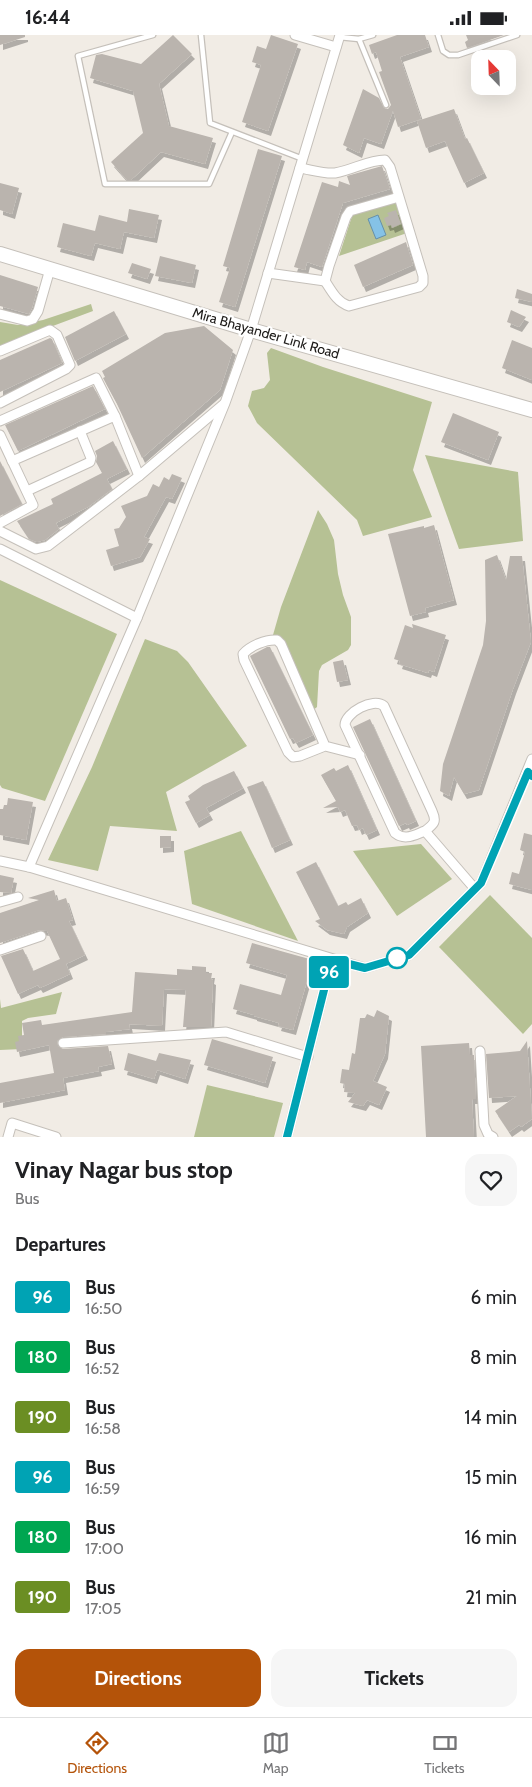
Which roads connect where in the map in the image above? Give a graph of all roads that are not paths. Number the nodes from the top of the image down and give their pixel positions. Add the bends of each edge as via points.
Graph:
1 (154, 35) edge
2 (201, 35) edge
3 (295, 35) edge
4 (374, 35) edge
5 (438, 35) edge
6 (516, 35) edge
7 (340, 36) edge
8 (359, 39) junction
9 (336, 47) junction
10 (386, 105) dead end
11 (232, 133) junction
12 (301, 163) junction
13 (399, 197) junction
14 (0, 254) edge
15 (50, 269) junction
16 (268, 273) junction
17 (325, 281) junction
18 (0, 314) edge
19 (251, 329) junction
20 (0, 351) edge
21 (0, 403) edge
22 (226, 403) junction
23 (532, 410) edge
24 (115, 415) junction
25 (0, 421) edge
26 (80, 431) junction
27 (0, 435) edge
28 (12, 461) junction
29 (140, 476) junction
30 (26, 491) junction
31 (0, 523) edge
32 (0, 531) edge
33 (0, 549) edge
34 (137, 618) junction
35 (325, 746) junction
36 (360, 755) junction
37 (532, 759) edge
38 (530, 774) edge
39 (425, 831) junction
40 (0, 861) edge
41 (29, 867) junction
42 (475, 889) junction
43 (18, 897) dead end
44 (0, 902) edge
45 (41, 936) dead end
46 (0, 950) edge
47 (337, 961) junction
48 (63, 1043) dead end
49 (480, 1051) dead end
50 (308, 1057) junction
51 (8, 1137) edge
52 (56, 1137) edge
53 (287, 1137) edge
54 (493, 1137) edge

1 - 11 lane via 78,56 105,184 209,184
2 - 11 lane via 210,123
3 - 9 street
4 - 8 lane
5 - 6 lane via 442,51 449,55 458,55
7 - 8 lane
7 - 9 street
8 - 10 lane
9 - 12 street
11 - 12 lane
12 - 13 street via 325,173 337,173 376,160 386,160
12 - 16 street
13 - 17 street via 350,211
13 - 17 street via 423,283 419,287 350,306 337,299
14 - 15 street, Mira Bhayander Link Road
15 - 18 street via 33,319 27,321
15 - 19 street, Mira Bhayander Link Road
16 - 17 street
16 - 19 street
19 - 22 street
19 - 23 street, Mira Bhayander Link Road
20 - 21 street via 50,330 57,335 70,365
22 - 29 street
22 - 34 street
24 - 25 street via 94,378
24 - 26 street
24 - 29 street
26 - 28 street
26 - 30 street via 90,462
27 - 28 street
28 - 30 street
29 - 32 street via 44,548 36,549
30 - 31 street via 33,505
33 - 34 street
34 - 41 street
35 - 35 street via 300,756 293,757 288,752 244,660 243,654 247,649 270,639 281,644
35 - 36 street
36 - 39 street via 395,833 407,838
36 - 39 street via 345,720 372,702 379,702 384,706 436,819 434,825
37 - 38 street
38 - 42 street via 481,883
39 - 42 street
40 - 41 street
41 - 47 street
42 - 47 street via 409,955 365,968
43 - 44 street
45 - 46 street
47 - 50 street via 329,970
48 - 50 street via 226,1032
49 - 54 street via 484,1125
50 - 53 street
51 - 52 street via 12,1123

